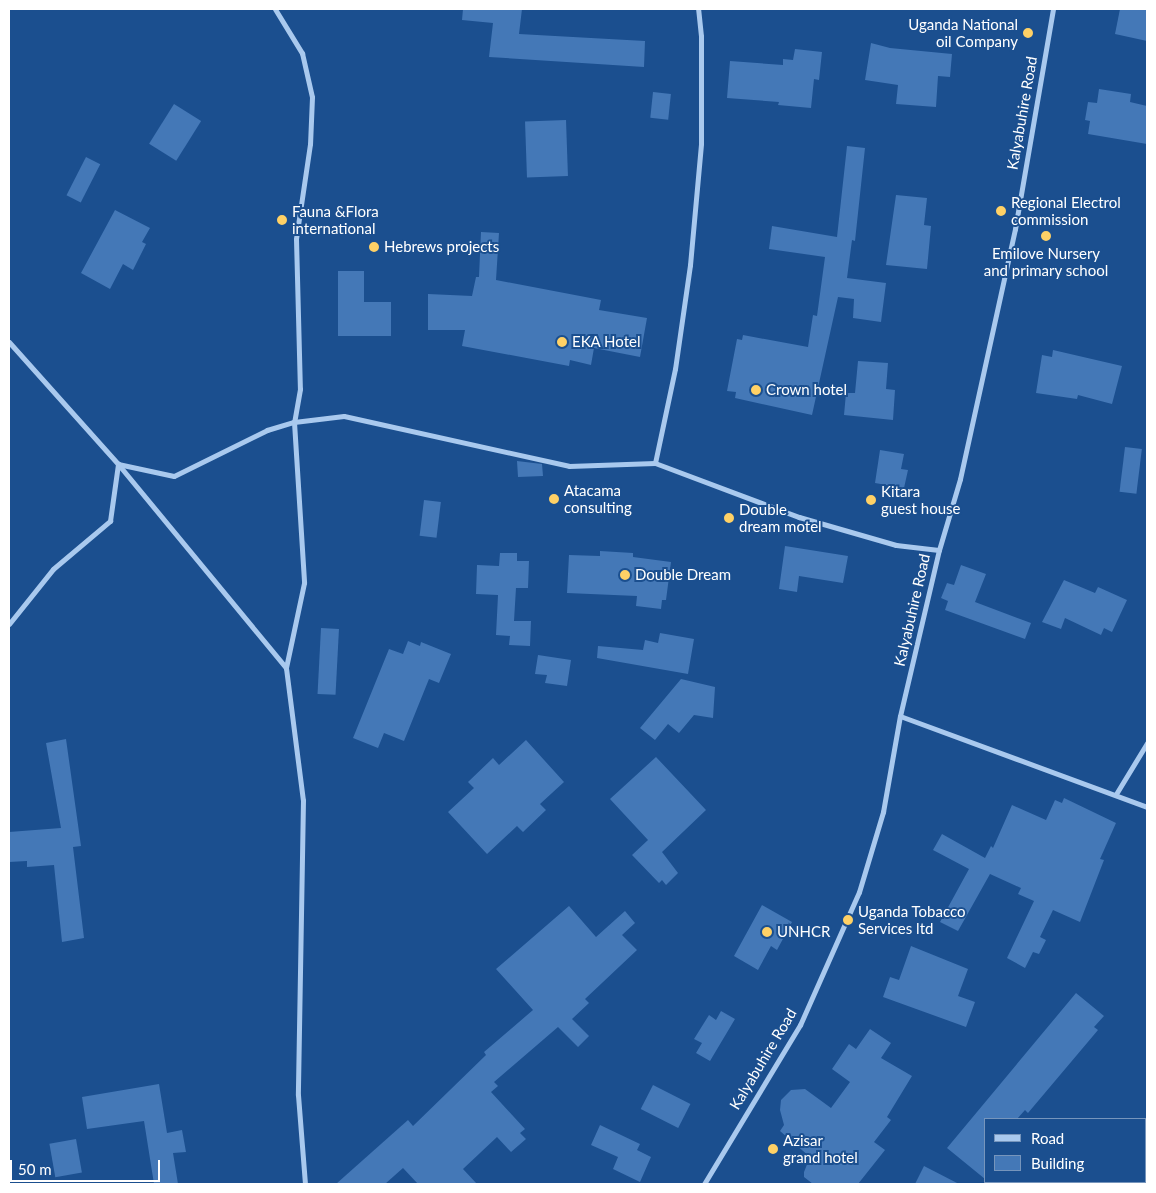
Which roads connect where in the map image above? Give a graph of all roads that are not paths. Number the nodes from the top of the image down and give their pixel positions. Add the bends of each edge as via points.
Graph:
1 (275, 9) edge
2 (698, 9) edge
3 (1053, 9) edge
4 (9, 342) edge
5 (294, 422) junction
6 (655, 463) junction
7 (118, 464) junction
8 (939, 550) junction
9 (9, 624) edge
10 (286, 668) junction
11 (900, 716) junction
12 (1147, 743) edge
13 (1116, 794) junction
14 (1147, 807) edge
15 (305, 1184) edge
16 (704, 1184) edge

1 - 5 street via 302,53 312,97 310,144 296,239 300,390
2 - 6 street via 701,142 690,265 676,369
3 - 8 street, Kalyabuhire Road via 1016,229 960,479
4 - 7 street
5 - 6 street via 344,416 374,420 569,466
5 - 7 street via 267,430 174,476
5 - 10 street via 304,582
6 - 8 street via 799,518 896,545
7 - 9 street via 110,520 53,569
7 - 10 street
8 - 11 street, Kalyabuhire Road
10 - 15 street via 303,800 298,1095
11 - 13 street
11 - 16 street, Kalyabuhire Road via 883,812 858,892 800,1025
12 - 13 street
13 - 14 street

